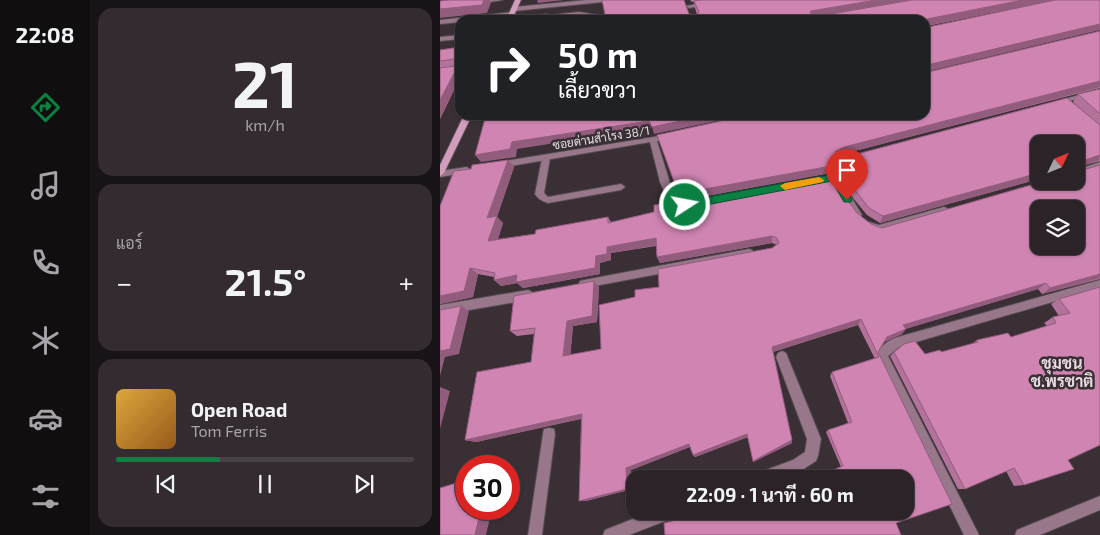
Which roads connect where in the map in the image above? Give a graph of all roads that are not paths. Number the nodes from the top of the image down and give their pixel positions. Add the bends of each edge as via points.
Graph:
1 (500, 0) edge
2 (518, 0) edge
3 (604, 0) edge
4 (686, 0) edge
5 (731, 0) edge
6 (466, 4) edge
7 (689, 6) junction
8 (692, 13) edge
9 (512, 14) edge
10 (569, 15) edge
11 (593, 15) edge
12 (455, 21) edge
13 (440, 22) edge
14 (455, 38) edge
15 (440, 39) edge
16 (1100, 91) edge
17 (1064, 101) junction
18 (1045, 106) edge
19 (1071, 107) edge
20 (465, 120) edge
21 (681, 134) edge
22 (653, 140) junction
23 (865, 153) edge
24 (546, 158) junction
25 (443, 161) edge
26 (1100, 165) edge
27 (488, 167) edge
28 (478, 168) edge
29 (1085, 169) edge
30 (440, 173) edge
31 (622, 187) dead end
32 (695, 203) edge
33 (954, 208) edge
34 (756, 252) edge
35 (1100, 284) edge
36 (577, 286) edge
37 (538, 293) edge
38 (440, 310) edge
39 (782, 357) edge
40 (549, 434) edge
41 (784, 470) edge
42 (1100, 503) edge
43 (649, 520) edge
44 (1033, 534) edge
45 (535, 535) edge
46 (610, 535) edge
47 (972, 535) edge

1 - 6 street
2 - 9 main road
3 - 9 street
4 - 7 street
5 - 7 street
7 - 8 street
10 - 11 street
12 - 13 street
14 - 15 street
16 - 17 street
17 - 18 street
17 - 19 street
20 - 25 main road
21 - 22 street, ซอยด่านสำโรง 38/1
22 - 24 street, ซอยด่านสำโรง 38/1
22 - 32 street via 673,202
23 - 33 street via 839,161 830,178 858,218 866,224 879,229
24 - 27 street, ซอยด่านสำโรง 38/1
24 - 31 street via 539,194 548,200
25 - 30 main road
26 - 29 street
28 - 30 street
34 - 36 street
35 - 47 street via 898,342 884,350 882,356
37 - 38 street
39 - 41 street via 814,439 811,456
40 - 45 street
42 - 44 street
43 - 46 street

